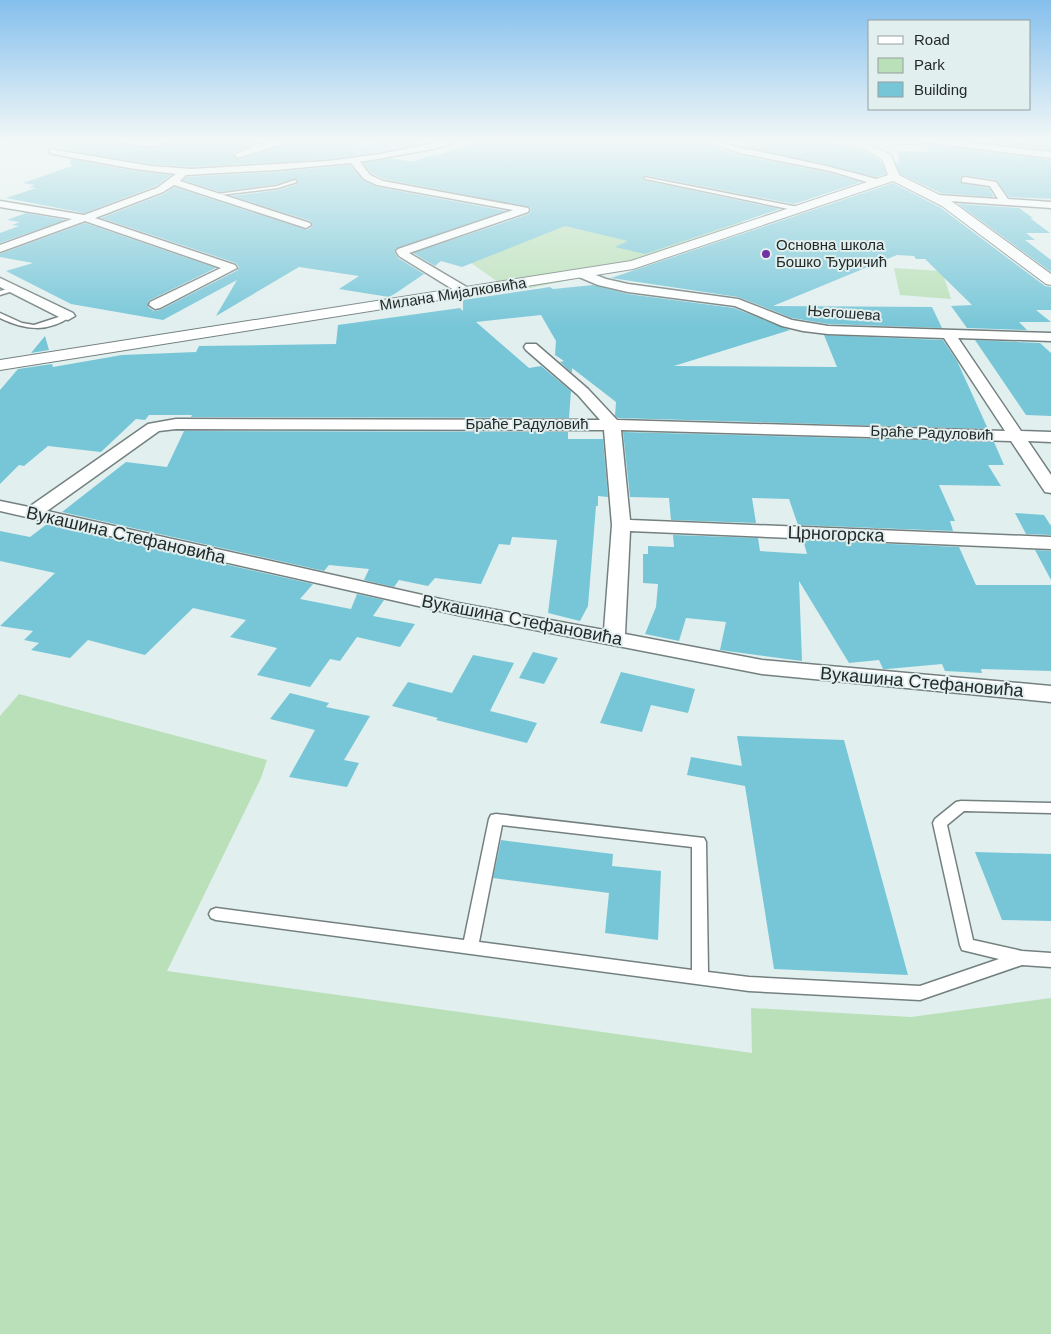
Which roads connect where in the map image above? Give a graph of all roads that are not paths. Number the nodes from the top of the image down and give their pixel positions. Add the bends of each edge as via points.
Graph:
1 (128, 202) edge
2 (237, 202) edge
3 (483, 202) edge
4 (765, 202) edge
5 (817, 202) edge
6 (944, 202) edge
7 (1009, 202) edge
8 (0, 204) edge
9 (1051, 205) edge
10 (798, 209) junction
11 (86, 218) junction
12 (306, 225) dead end
13 (0, 249) edge
14 (583, 274) junction
15 (1051, 281) edge
16 (0, 282) edge
17 (14, 289) junction
18 (466, 292) junction
19 (0, 294) edge
20 (155, 305) dead end
21 (0, 315) edge
22 (68, 316) joint
23 (948, 334) junction
24 (1051, 337) edge
25 (531, 347) dead end
26 (0, 365) edge
27 (612, 425) junction
28 (1016, 435) junction
29 (1051, 437) edge
30 (1051, 488) edge
31 (0, 506) edge
32 (31, 514) junction
33 (620, 525) junction
34 (1051, 543) edge
35 (614, 639) junction
36 (1049, 697) edge
37 (1051, 808) edge
38 (216, 914) dead end
39 (470, 947) junction
40 (1022, 958) junction
41 (1051, 960) edge
42 (700, 977) junction

1 - 11 street
2 - 12 street
3 - 18 street via 524,210 402,252
4 - 10 lane
5 - 10 street, Милана Мијалковића
6 - 15 street
7 - 9 street
8 - 11 street
10 - 14 street, Милана Мијалковића via 633,265
11 - 13 street
11 - 20 street via 231,268
14 - 18 street, Милана Мијалковића
14 - 23 street, Његошева via 628,288 738,303 803,327
16 - 17 street
17 - 19 lane
17 - 22 street
18 - 26 street, Милана Мијалковића
21 - 22 lane via 31,328
23 - 24 street, Његошева
23 - 28 street
25 - 27 street via 589,397
27 - 28 street, Браће Радуловић
27 - 32 street, Браће Радуловић via 166,424 154,427
27 - 33 street
28 - 29 street, Браће Радуловић
28 - 30 street
31 - 32 street, Вукашина Стефановића
32 - 35 street, Вукашина Стефановића via 458,609
33 - 34 street, Црногорска
33 - 35 street
35 - 36 street, Вукашина Стефановића via 762,667
37 - 40 lane via 961,806 940,823 967,945
38 - 39 lane
39 - 42 lane
39 - 42 lane via 496,819 699,842
40 - 41 lane
40 - 42 lane via 920,994 749,984

